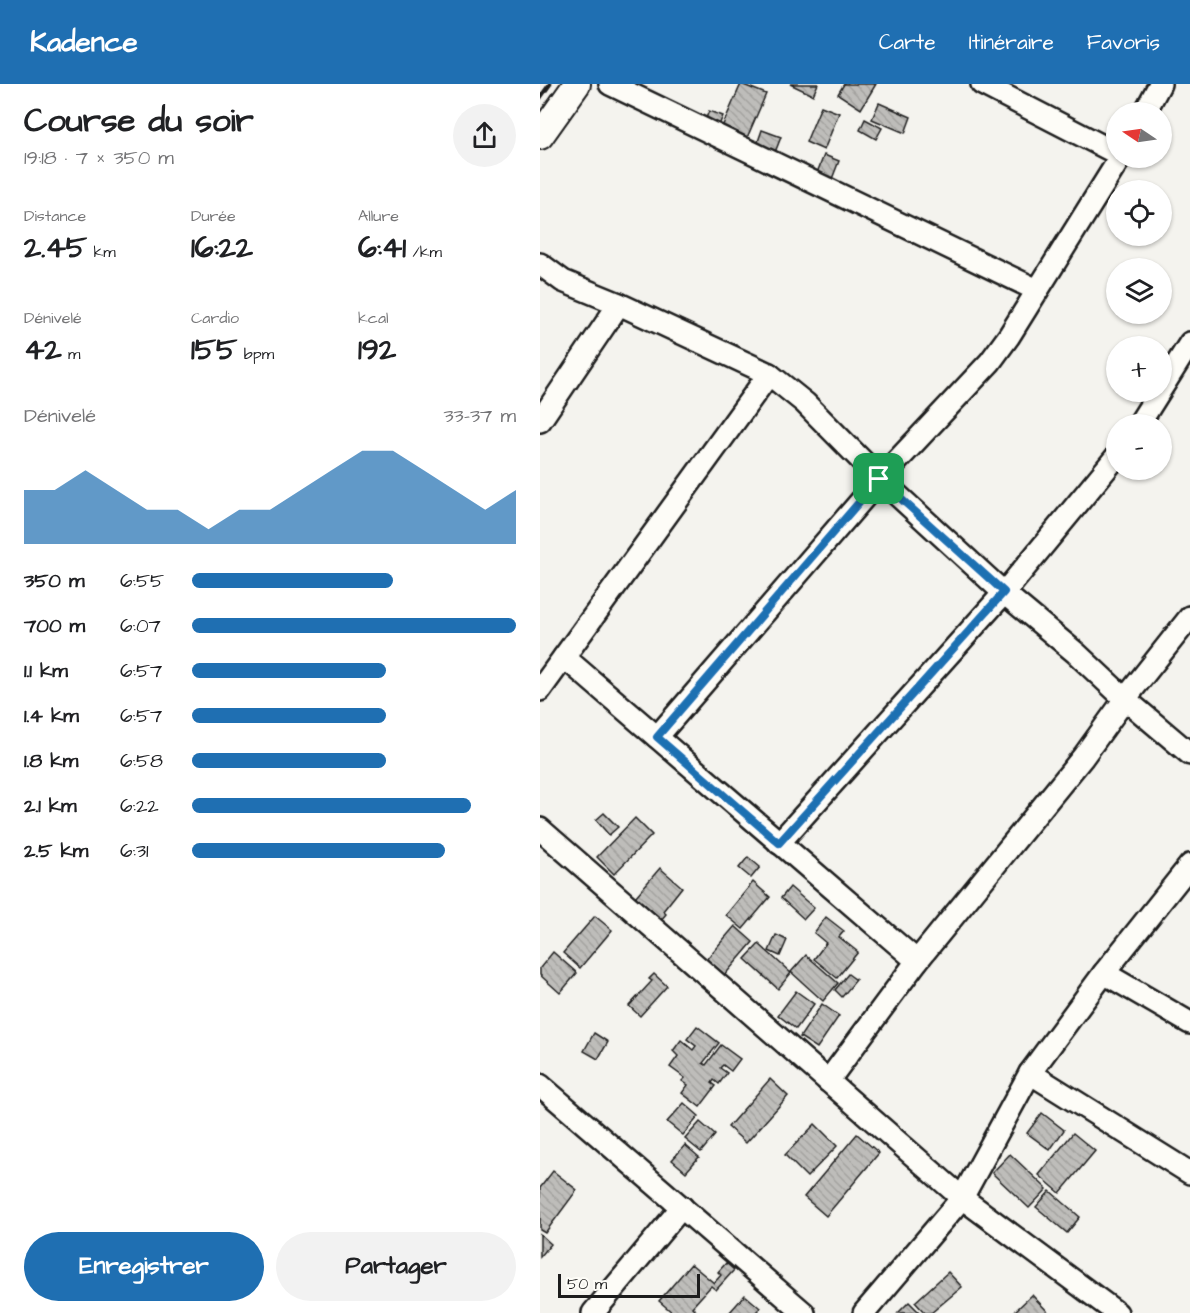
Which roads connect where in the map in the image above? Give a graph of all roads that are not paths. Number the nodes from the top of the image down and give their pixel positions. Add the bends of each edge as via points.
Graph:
1 (577, 84) edge
2 (610, 84) edge
3 (1160, 84) edge
4 (985, 85) edge
5 (1150, 102) edge
6 (540, 136) edge
7 (1106, 148) edge
8 (1114, 168) edge
9 (540, 264) edge
10 (1037, 290) junction
11 (619, 304) junction
12 (1190, 343) edge
13 (769, 374) junction
14 (1146, 414) edge
15 (540, 421) edge
16 (1106, 470) edge
17 (879, 479) junction
18 (1004, 592) junction
19 (1190, 617) edge
20 (564, 657) junction
21 (540, 690) edge
22 (1125, 699) junction
23 (657, 737) junction
24 (1190, 754) edge
25 (540, 829) edge
26 (779, 843) junction
27 (1190, 866) edge
28 (917, 961) junction
29 (1104, 973) junction
30 (1190, 1023) edge
31 (1030, 1073) junction
32 (828, 1081) junction
33 (540, 1086) edge
34 (1190, 1173) edge
35 (962, 1197) junction
36 (682, 1207) junction
37 (593, 1313) edge
38 (804, 1313) edge
39 (864, 1313) edge
40 (1117, 1313) edge

1 - 6 main road
2 - 10 street
3 - 5 street
4 - 7 street
8 - 10 street
9 - 11 street via 564,281
10 - 17 street via 990,362
11 - 13 street
11 - 15 street
12 - 14 street
13 - 17 street via 805,403
13 - 20 street
16 - 18 street
17 - 18 street
17 - 23 street
18 - 22 street
18 - 26 street
19 - 22 street
20 - 21 street
20 - 23 street
22 - 24 street
22 - 28 street via 1083,757
23 - 26 street
25 - 32 street
26 - 28 street
27 - 29 street
28 - 32 street
29 - 30 street
29 - 31 street
31 - 34 street
31 - 35 street
32 - 35 street
33 - 36 street
35 - 39 street
35 - 40 street
36 - 37 street
36 - 38 street

